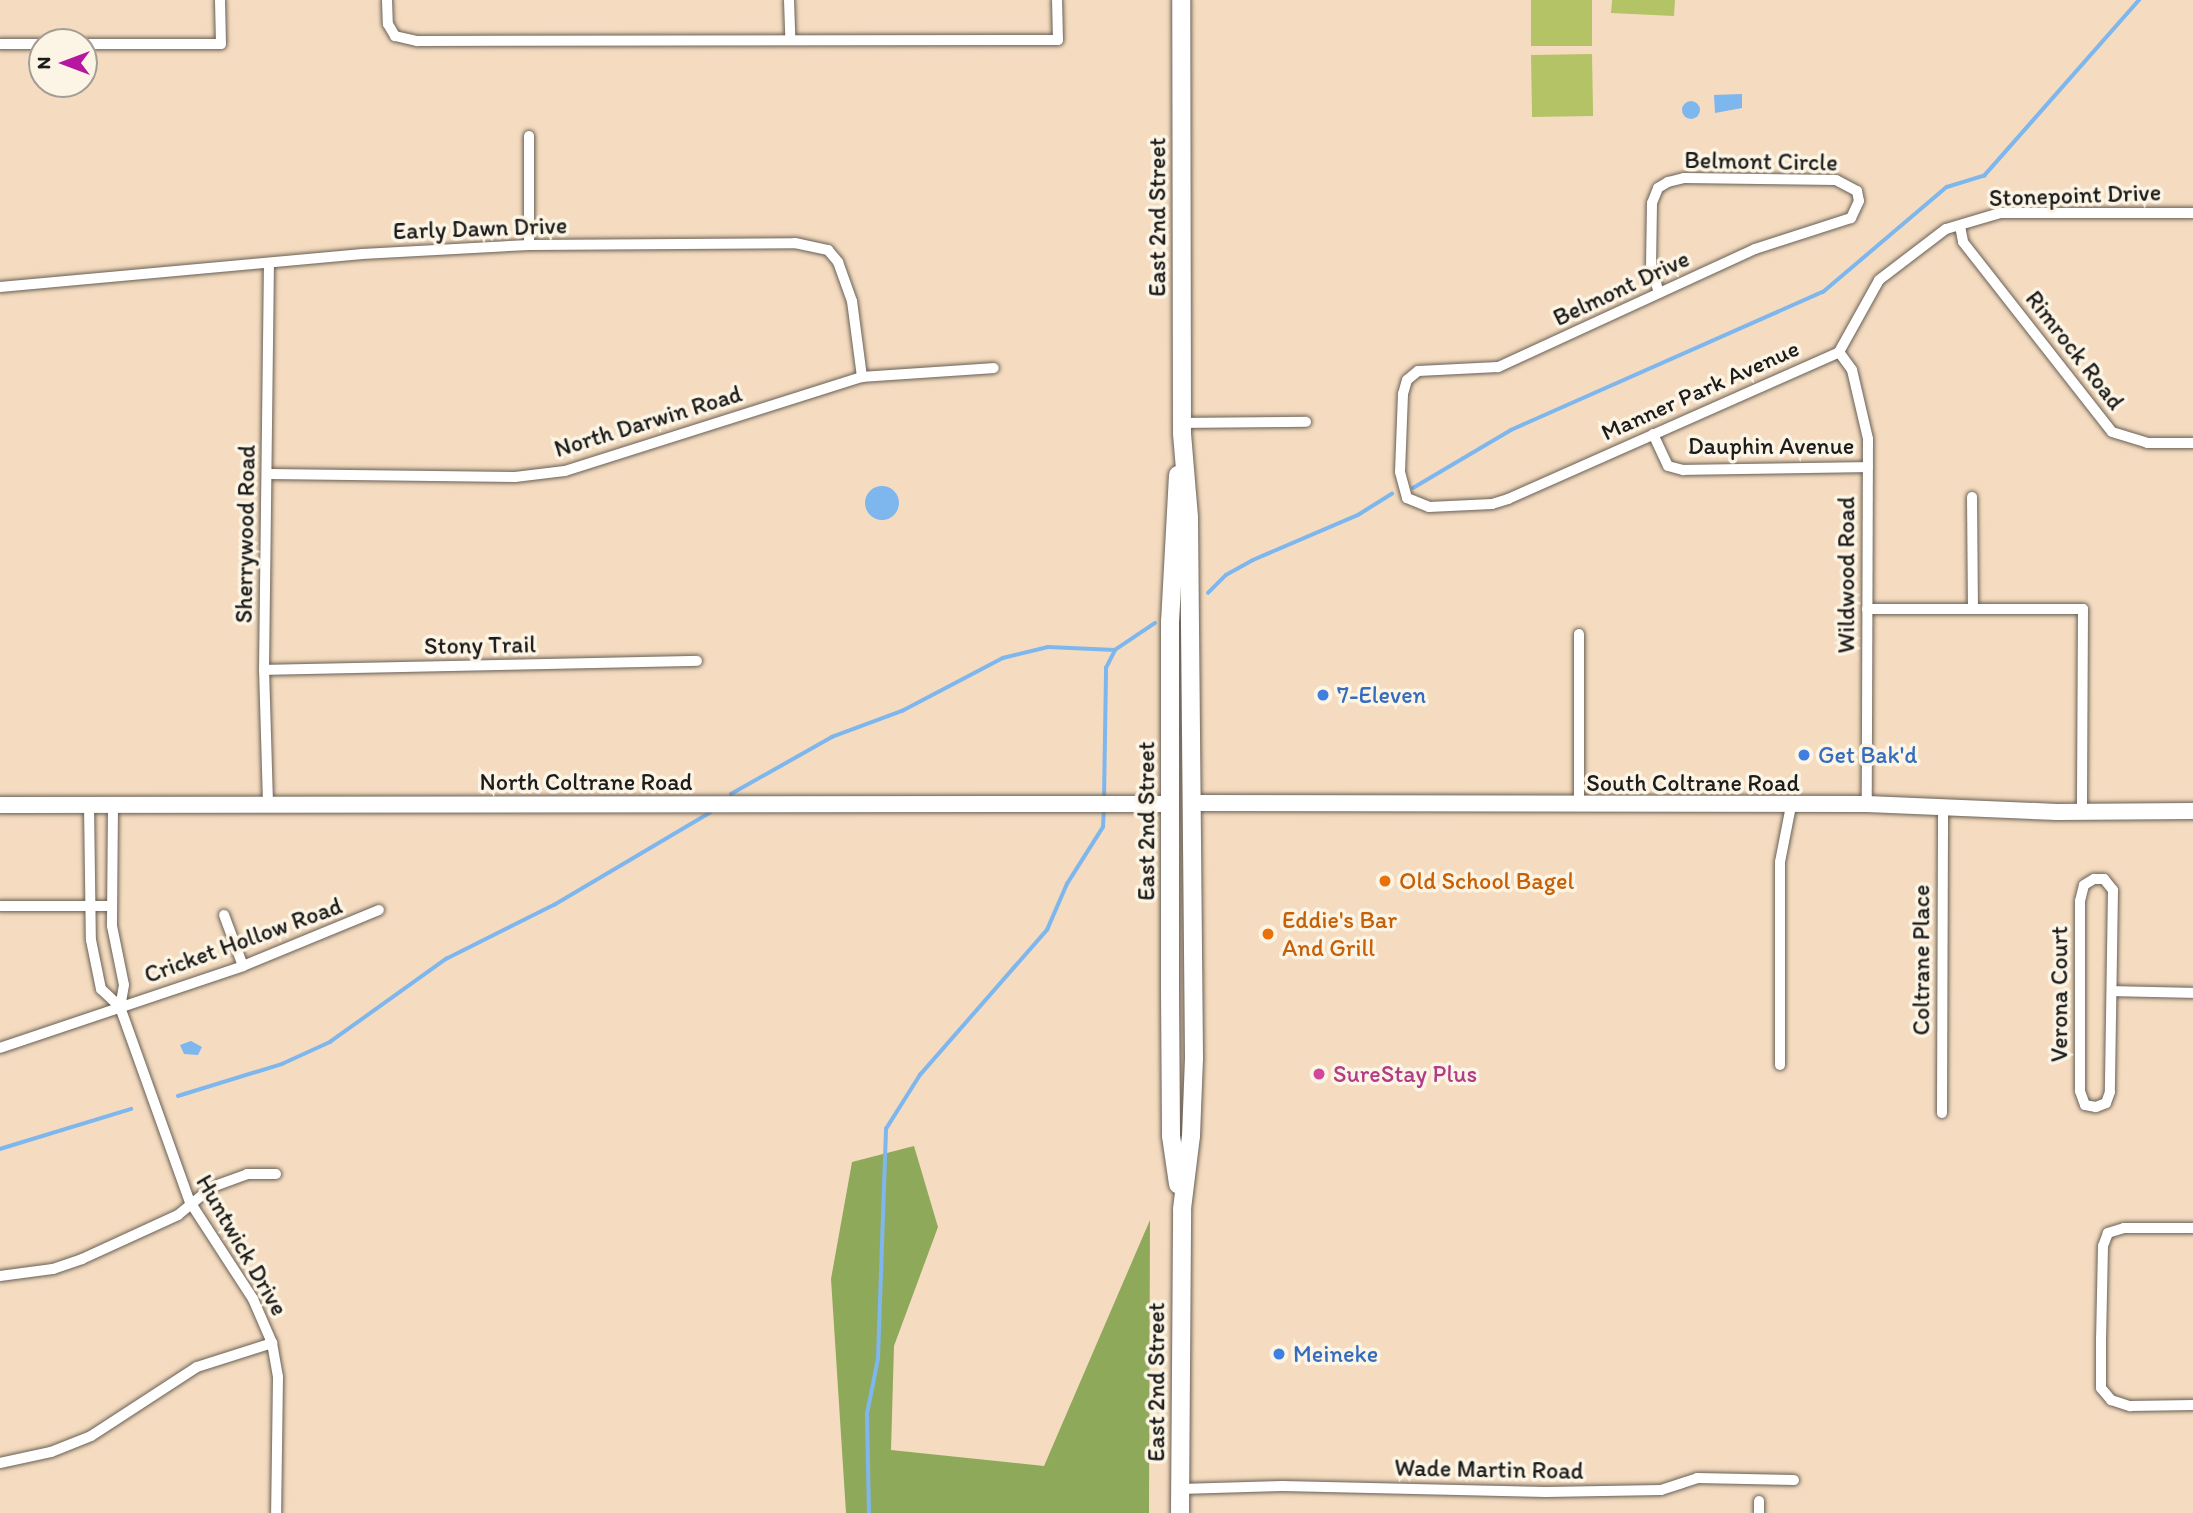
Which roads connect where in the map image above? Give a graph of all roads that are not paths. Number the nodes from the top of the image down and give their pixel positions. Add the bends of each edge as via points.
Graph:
1 (220, 0) edge
2 (387, 0) edge
3 (789, 0) edge
4 (1057, 0) edge
5 (1181, 0) edge
6 (790, 38) junction
7 (0, 44) edge
8 (28, 44) edge
9 (98, 44) edge
10 (529, 136) dead end
11 (2193, 213) edge
12 (1851, 218) joint
13 (1959, 226) junction
14 (529, 245) junction
15 (269, 266) junction
16 (0, 288) edge
17 (1659, 293) junction
18 (1839, 352) junction
19 (994, 368) dead end
20 (862, 377) junction
21 (1306, 422) dead end
22 (1182, 428) junction
23 (1653, 434) junction
24 (2193, 443) edge
25 (1868, 467) junction
26 (268, 474) junction
27 (1972, 497) dead end
28 (1407, 498) joint
29 (1867, 608) junction
30 (1973, 609) junction
31 (1579, 634) dead end
32 (697, 661) dead end
33 (264, 670) junction
34 (268, 803) junction
35 (1192, 803) junction
36 (1171, 804) junction
37 (1867, 804) junction
38 (0, 805) edge
39 (89, 805) junction
40 (113, 806) junction
41 (1579, 806) junction
42 (1791, 806) junction
43 (1942, 808) junction
44 (2193, 811) edge
45 (2082, 812) junction
46 (112, 905) junction
47 (0, 906) edge
48 (90, 906) junction
49 (379, 910) dead end
50 (224, 915) dead end
51 (243, 966) junction
52 (1170, 989) junction
53 (2113, 991) junction
54 (2193, 993) edge
55 (120, 1007) junction
56 (0, 1048) edge
57 (1194, 1058) junction
58 (1780, 1065) dead end
59 (1942, 1113) dead end
60 (276, 1174) dead end
61 (190, 1202) junction
62 (1182, 1209) junction
63 (2193, 1228) edge
64 (0, 1276) edge
65 (272, 1343) junction
66 (2193, 1405) edge
67 (0, 1463) edge
68 (1794, 1480) dead end
69 (1180, 1489) junction
70 (1759, 1501) dead end
71 (276, 1513) edge
72 (1180, 1513) edge
73 (1759, 1513) edge

1 - 9 street via 221,44
2 - 6 street via 388,24 402,40
3 - 6 street
4 - 6 street via 1058,40
5 - 22 main road, East 2nd Street
7 - 8 street
10 - 14 street
11 - 13 street, Stonepoint Drive via 2000,213
12 - 17 street, Belmont Drive via 1798,232
12 - 17 street, Belmont Circle via 1859,201 1857,191 1836,180 1684,178 1668,182 1658,188 1652,203 1651,267
13 - 18 street via 1931,236 1878,280
13 - 24 street, Rimrock Road via 1964,242 2112,432 2147,443
14 - 15 street, Early Dawn Drive via 362,254
14 - 20 street, Early Dawn Drive via 795,243 828,250 838,262 852,301
15 - 16 street, Early Dawn Drive
15 - 26 street, Sherrywood Road
17 - 28 street, Belmont Drive via 1498,367 1427,369 1407,380 1400,472
18 - 23 street, Manner Park Avenue
18 - 25 street, Wildwood Road via 1853,370 1863,405
19 - 20 street, North Darwin Road
20 - 26 street, North Darwin Road via 565,471 515,477
21 - 22 street
22 - 35 main road, East 2nd Street via 1189,517
22 - 36 main road, East 2nd Street via 1173,529
23 - 25 street, Dauphin Avenue via 1668,466 1684,470
23 - 28 street, Manner Park Avenue via 1492,504 1429,507
25 - 29 street, Wildwood Road
26 - 33 street, Sherrywood Road
27 - 30 street
29 - 30 street
29 - 37 street, Wildwood Road
30 - 45 street via 2082,610
31 - 41 street
32 - 33 street, Stony Trail
33 - 34 street, Sherrywood Road
34 - 36 street, North Coltrane Road
34 - 40 street, North Coltrane Road
35 - 36 main road
35 - 41 street, South Coltrane Road
35 - 57 main road, East 2nd Street
36 - 52 main road, East 2nd Street
37 - 42 street, South Coltrane Road
37 - 43 street, South Coltrane Road
38 - 39 street, North Coltrane Road
39 - 40 street, North Coltrane Road
39 - 48 street, Huntwick Drive
40 - 46 street, Huntwick Drive
41 - 42 street, South Coltrane Road
42 - 58 street via 1780,862
43 - 45 street, South Coltrane Road
43 - 59 street, Coltrane Place
44 - 45 street, South Coltrane Road
46 - 48 street
46 - 55 street, Huntwick Drive via 113,947 124,985
47 - 48 street
48 - 55 street, Huntwick Drive via 91,940 102,989
49 - 51 street, Cricket Hollow Road
50 - 51 street
51 - 55 street, Cricket Hollow Road
52 - 57 main road via 1185,1051
52 - 62 main road, East 2nd Street via 1171,1136
53 - 53 street, Verona Court via 2113,890 2104,879 2094,879 2084,885 2080,901 2080,1091 2089,1107 2103,1106 2110,1092
53 - 54 street
55 - 56 street, Cricket Hollow Road
55 - 61 street, Huntwick Drive
57 - 62 main road, East 2nd Street
60 - 61 street via 247,1174 212,1187
61 - 64 street via 178,1215 82,1259 53,1269
61 - 65 street, Huntwick Drive via 253,1299
62 - 69 main road, East 2nd Street
63 - 66 street via 2124,1228 2108,1233 2103,1246 2101,1388 2111,1400 2130,1406
65 - 67 street via 197,1367 91,1436 51,1452
65 - 71 street, Huntwick Drive via 278,1377
68 - 69 street, Wade Martin Road via 1697,1478 1661,1490 1546,1492 1282,1486
69 - 72 main road, East 2nd Street
70 - 73 street

